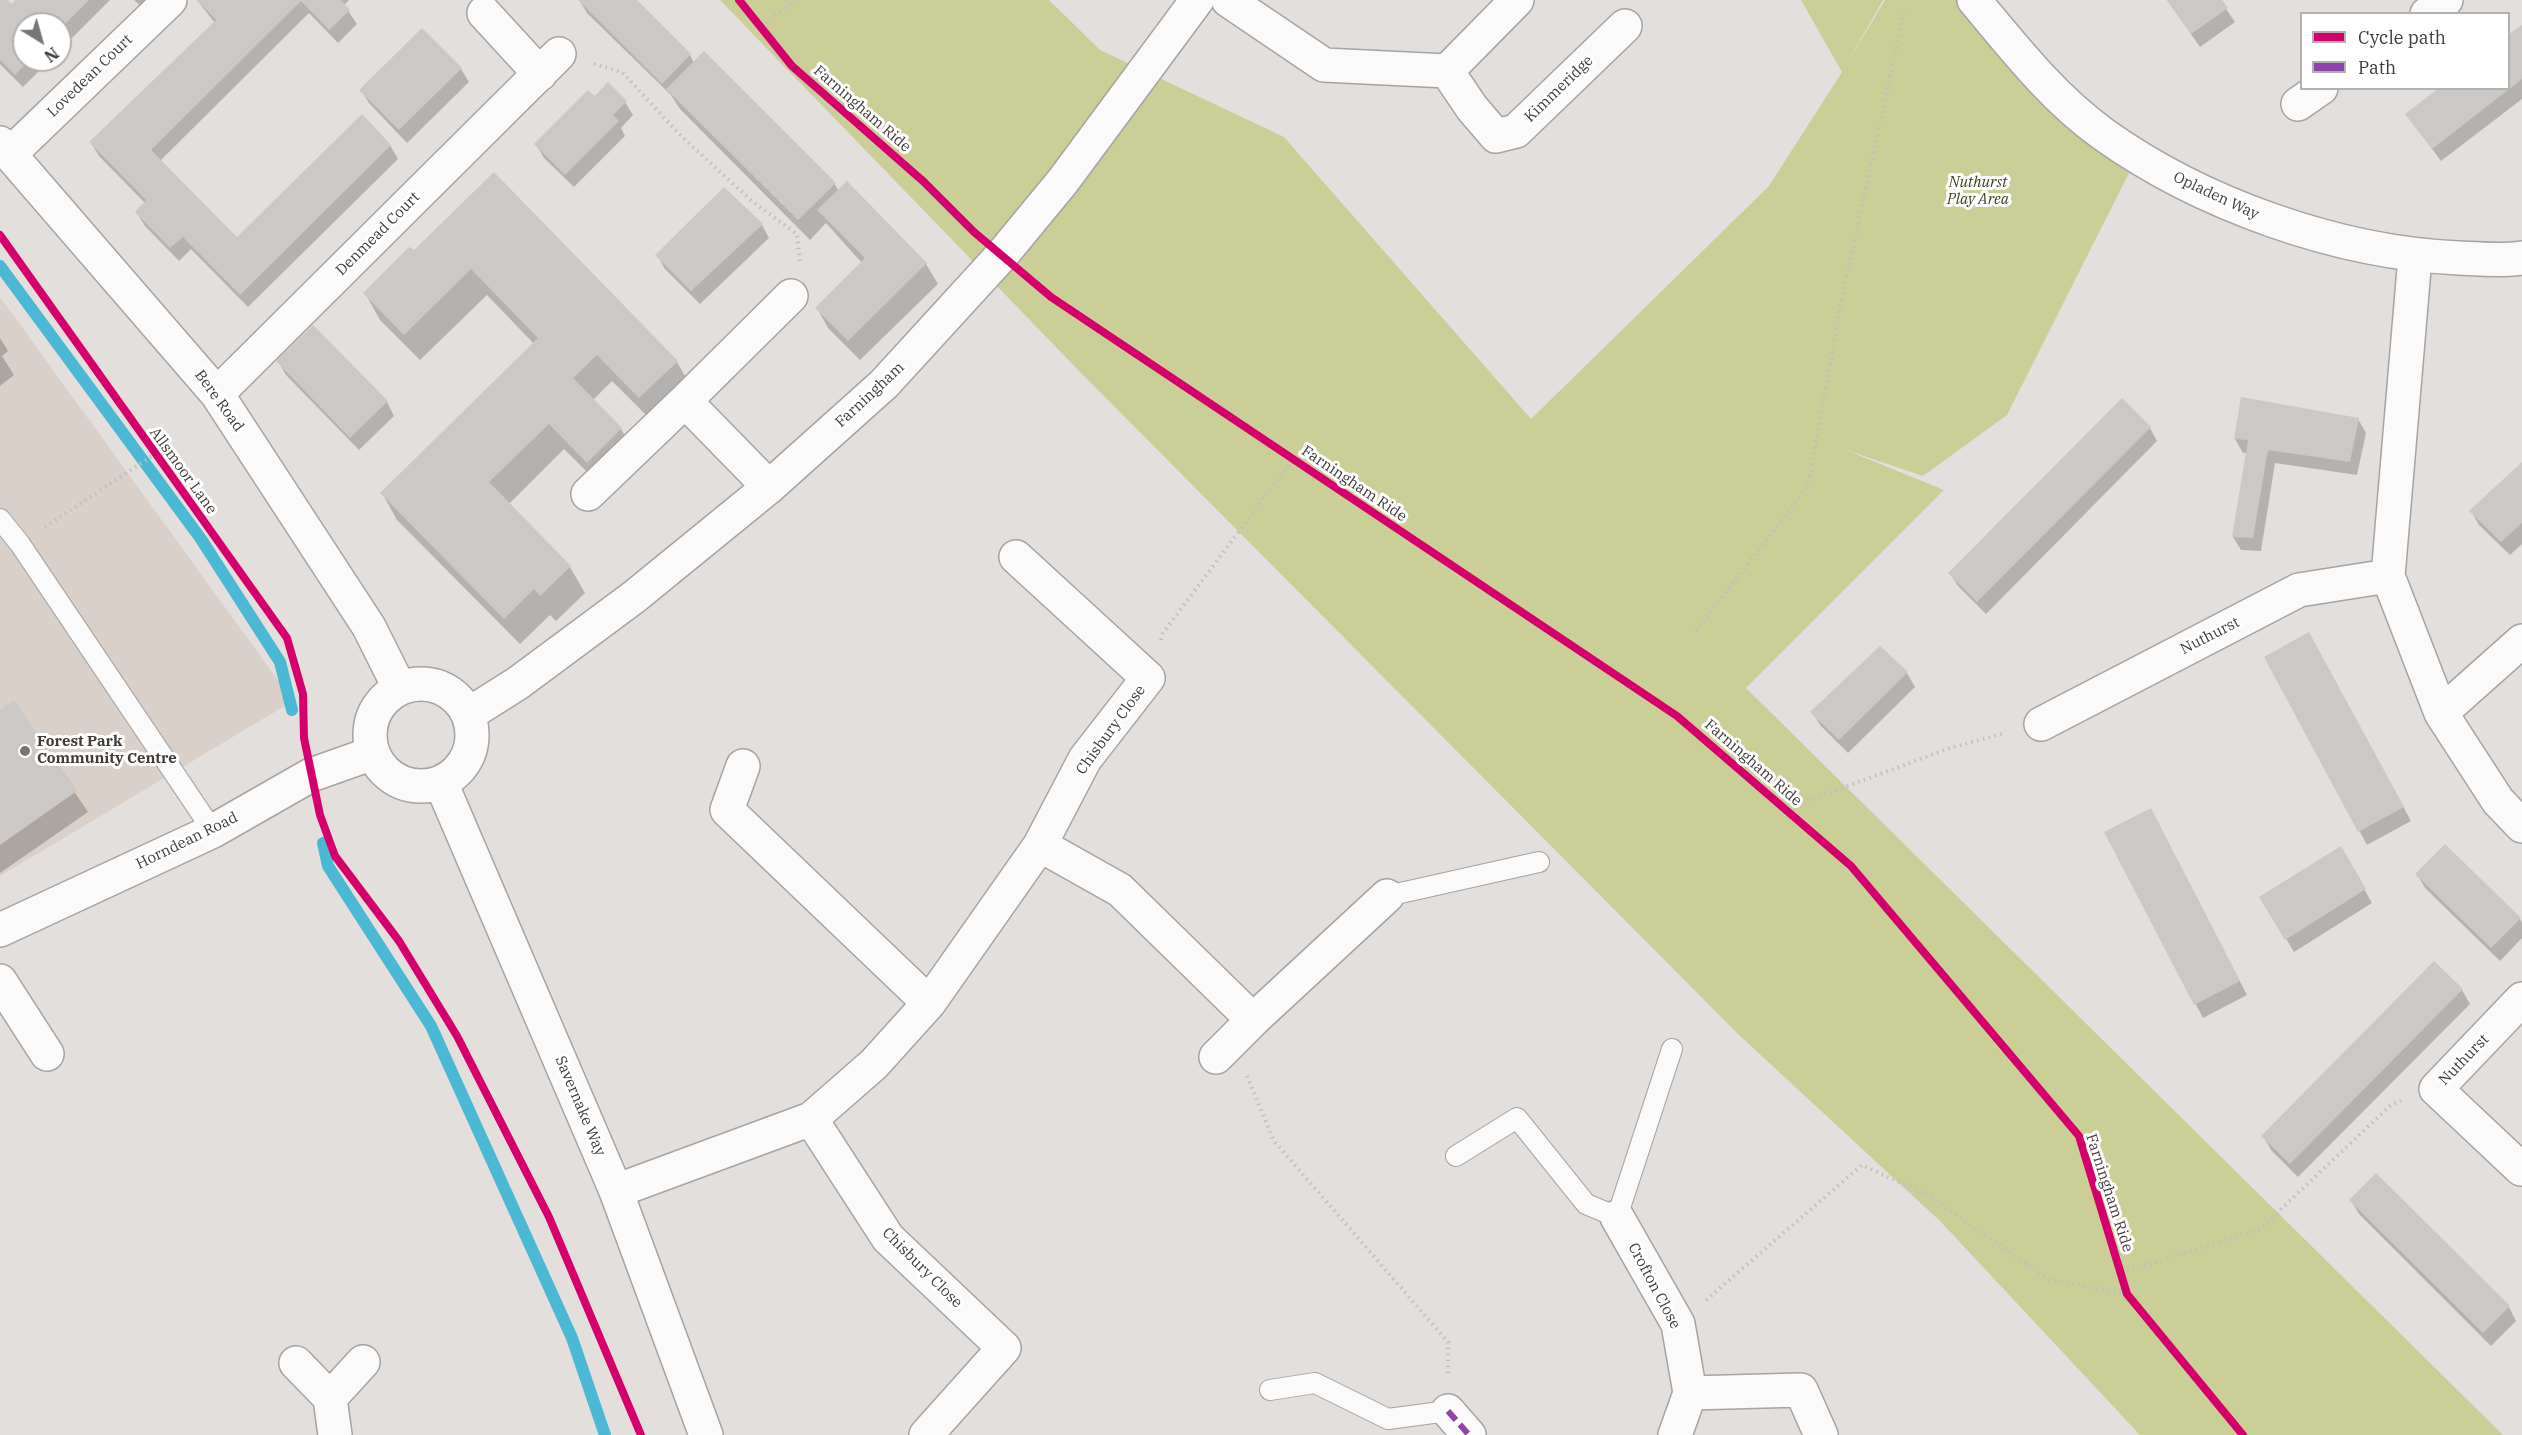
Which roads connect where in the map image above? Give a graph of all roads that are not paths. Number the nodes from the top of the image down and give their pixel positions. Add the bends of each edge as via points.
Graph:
1 (170, 0) edge
2 (1197, 0) edge
3 (1228, 0) edge
4 (1517, 0) edge
5 (1974, 0) edge
6 (2446, 0) edge
7 (2430, 12) edge
8 (484, 13) dead end
9 (1625, 26) dead end
10 (1447, 71) junction
11 (5, 148) edge
12 (2415, 257) junction
13 (2522, 258) edge
14 (791, 296) road end
15 (217, 394) junction
16 (686, 401) junction
17 (769, 487) junction
18 (588, 494) dead end
19 (0, 519) edge
20 (1016, 557) dead end
21 (2388, 576) junction
22 (2522, 641) edge
23 (399, 687) junction
24 (2441, 713) junction
25 (469, 714) junction
26 (2041, 724) road end
27 (373, 753) junction
28 (743, 766) dead end
29 (441, 783) junction
30 (2522, 826) edge
31 (213, 831) junction
32 (1040, 845) junction
33 (1539, 862) dead end
34 (1387, 896) joint
35 (0, 930) edge
36 (0, 981) edge
37 (2522, 999) edge
38 (929, 1003) junction
39 (1672, 1049) dead end
40 (47, 1054) dead end
41 (811, 1119) junction
42 (1456, 1156) dead end
43 (2521, 1169) edge
44 (616, 1191) junction
45 (1617, 1217) junction
46 (363, 1362) dead end
47 (296, 1363) dead end
48 (1270, 1390) dead end
49 (1690, 1393) junction
50 (330, 1398) junction
51 (1448, 1411) joint
52 (335, 1435) edge
53 (706, 1435) edge
54 (926, 1435) edge
55 (1470, 1435) edge
56 (1675, 1435) edge
57 (1821, 1435) edge

1 - 11 street, Lovedean Court
2 - 17 street, Farningham via 1063,182 1002,255 884,384
3 - 10 street via 1324,64
4 - 10 street
5 - 12 street, Opladen Way via 2038,78 2103,134 2186,184 2264,218
6 - 7 street
8 - 15 street, Denmead Court via 549,64
9 - 10 street, Kimmeridge via 1516,131 1496,136
11 - 15 street, Bere Road
12 - 13 street, Opladen Way
12 - 21 street
14 - 16 street
15 - 23 street, Bere Road via 369,627
16 - 17 street
16 - 18 street
17 - 25 street, Farningham via 634,597 518,683
19 - 31 lane
20 - 32 street, Chisbury Close via 1148,678 1085,759
21 - 24 street
21 - 26 street, Nuthurst via 2299,590
22 - 24 street
23 - 25 street via 416,683 448,690
23 - 27 street via 374,715 370,738
24 - 30 street via 2498,801
25 - 29 street via 472,746 466,761
27 - 29 street via 381,768 393,778 409,785
27 - 31 street, Horndean Road via 312,775
28 - 38 street via 727,810
29 - 44 street, Savernake Way
31 - 35 street, Horndean Road
32 - 34 street via 1120,890 1234,1039
32 - 38 street, Chisbury Close
33 - 34 lane
36 - 40 street
37 - 43 street, Nuthurst via 2436,1089
38 - 41 street, Chisbury Close via 874,1064
39 - 45 lane
41 - 44 street, Chisbury Close
41 - 54 street, Chisbury Close via 888,1238 1011,1339
42 - 45 lane via 1517,1118 1586,1204
44 - 53 street, Savernake Way
45 - 49 street, Crofton Close via 1678,1324
46 - 50 street
47 - 50 street
48 - 51 lane via 1315,1383 1388,1419
49 - 56 street, Crofton Close
49 - 57 street via 1801,1390
50 - 52 street
51 - 55 street

